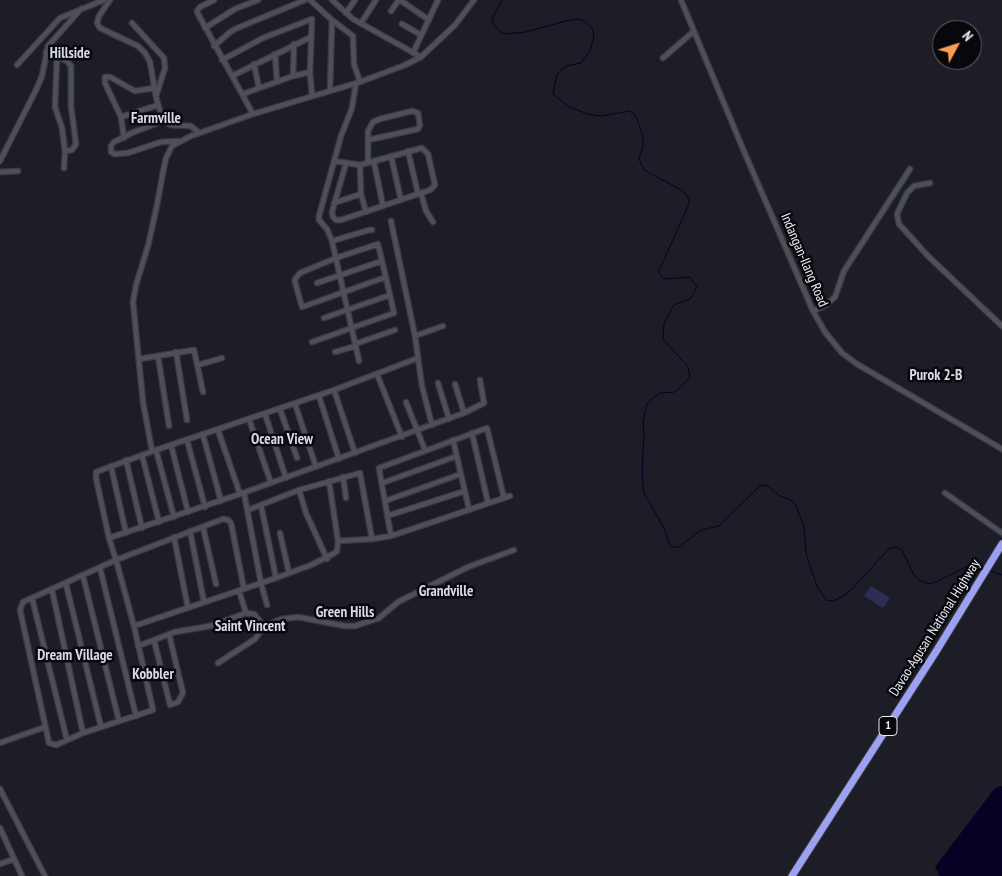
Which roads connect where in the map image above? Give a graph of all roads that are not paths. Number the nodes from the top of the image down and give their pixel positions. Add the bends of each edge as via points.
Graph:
1 (104, 0) edge
2 (110, 0) edge
3 (214, 0) edge
4 (258, 0) edge
5 (305, 0) edge
6 (310, 0) edge
7 (332, 0) edge
8 (355, 0) edge
9 (376, 0) edge
10 (399, 0) edge
11 (438, 0) edge
12 (474, 0) edge
13 (681, 0) edge
14 (81, 9) junction
15 (391, 12) dead end
16 (346, 13) junction
17 (332, 20) junction
18 (429, 20) junction
19 (132, 23) dead end
20 (361, 23) junction
21 (402, 24) dead end
22 (205, 28) junction
23 (694, 30) junction
24 (421, 35) junction
25 (311, 37) junction
26 (294, 44) junction
27 (214, 46) junction
28 (46, 52) junction
29 (413, 53) junction
30 (275, 54) junction
31 (57, 57) junction
32 (420, 57) junction
33 (663, 58) dead end
34 (222, 60) junction
35 (254, 64) junction
36 (17, 65) dead end
37 (310, 72) junction
38 (232, 76) junction
39 (293, 76) junction
40 (277, 82) junction
41 (358, 82) junction
42 (154, 88) junction
43 (259, 88) junction
44 (330, 91) junction
45 (242, 94) junction
46 (312, 96) junction
47 (156, 97) junction
48 (158, 105) junction
49 (252, 114) junction
50 (121, 117) junction
51 (163, 121) junction
52 (199, 133) junction
53 (124, 138) junction
54 (368, 140) junction
55 (178, 142) junction
56 (64, 150) junction
57 (408, 151) junction
58 (391, 156) junction
59 (0, 161) edge
60 (334, 161) junction
61 (374, 162) junction
62 (346, 163) junction
63 (368, 163) junction
64 (360, 165) junction
65 (64, 168) dead end
66 (910, 169) dead end
67 (18, 171) dead end
68 (0, 172) edge
69 (930, 182) dead end
70 (361, 194) junction
71 (420, 194) junction
72 (401, 200) junction
73 (334, 203) junction
74 (383, 206) junction
75 (366, 212) junction
76 (391, 221) dead end
77 (432, 222) dead end
78 (372, 230) dead end
79 (332, 241) junction
80 (336, 258) junction
81 (382, 261) junction
82 (340, 276) junction
83 (386, 277) junction
84 (317, 284) dead end
85 (344, 293) junction
86 (390, 295) junction
87 (347, 310) junction
88 (814, 311) junction
89 (324, 318) dead end
90 (443, 326) dead end
91 (1002, 326) edge
92 (352, 328) junction
93 (395, 330) dead end
94 (416, 336) junction
95 (312, 342) dead end
96 (356, 345) junction
97 (176, 352) junction
98 (335, 352) dead end
99 (158, 356) junction
100 (222, 358) dead end
101 (418, 358) junction
102 (139, 359) junction
103 (359, 361) dead end
104 (198, 365) junction
105 (378, 374) junction
106 (480, 380) dead end
107 (438, 383) dead end
108 (455, 384) dead end
109 (334, 390) junction
110 (203, 392) dead end
111 (319, 396) junction
112 (406, 402) dead end
113 (295, 404) junction
114 (280, 409) junction
115 (464, 413) junction
116 (265, 414) junction
117 (249, 419) junction
118 (448, 419) junction
119 (187, 420) dead end
120 (432, 425) junction
121 (169, 426) dead end
122 (218, 430) junction
123 (417, 431) junction
124 (472, 433) junction
125 (203, 435) junction
126 (402, 436) junction
127 (186, 440) junction
128 (453, 440) junction
129 (171, 445) junction
130 (1002, 449) edge
131 (154, 450) junction
132 (425, 450) junction
133 (355, 453) junction
134 (142, 455) junction
135 (457, 456) junction
136 (297, 458) dead end
137 (339, 459) junction
138 (126, 460) junction
139 (112, 466) junction
140 (316, 467) junction
141 (461, 474) junction
142 (343, 477) junction
143 (286, 478) junction
144 (329, 481) junction
145 (271, 483) junction
146 (382, 483) junction
147 (298, 490) junction
148 (465, 491) junction
149 (946, 493) dead end
150 (242, 494) junction
151 (510, 496) dead end
152 (346, 498) dead end
153 (504, 498) junction
154 (221, 500) junction
155 (385, 501) junction
156 (488, 503) junction
157 (260, 505) junction
158 (205, 507) junction
159 (248, 510) junction
160 (469, 510) junction
161 (188, 512) junction
162 (387, 516) junction
163 (174, 517) junction
164 (159, 522) junction
165 (203, 527) junction
166 (142, 528) junction
167 (190, 531) junction
168 (1002, 532) edge
169 (126, 533) junction
170 (280, 533) dead end
171 (391, 536) junction
172 (174, 537) junction
173 (110, 538) junction
174 (372, 539) junction
175 (338, 541) junction
176 (1002, 544) edge
177 (514, 550) dead end
178 (327, 558) junction
179 (116, 560) junction
180 (100, 568) junction
181 (290, 573) junction
182 (83, 576) junction
183 (276, 578) junction
184 (261, 583) junction
185 (66, 584) junction
186 (216, 584) dead end
187 (52, 590) junction
188 (241, 590) junction
189 (32, 598) junction
190 (204, 602) junction
191 (267, 604) dead end
192 (188, 608) junction
193 (246, 613) junction
194 (134, 626) junction
195 (264, 626) junction
196 (169, 634) junction
197 (154, 640) junction
198 (138, 646) junction
199 (218, 664) dead end
200 (136, 716) junction
201 (119, 721) junction
202 (45, 726) junction
203 (101, 727) junction
204 (83, 733) junction
205 (67, 740) junction
206 (0, 743) edge
207 (0, 789) edge
208 (0, 828) edge
209 (3, 841) edge
210 (14, 859) junction
211 (0, 864) edge
212 (21, 876) edge
213 (45, 876) edge
214 (792, 876) edge

1 - 14 street
2 - 42 street via 97,23 106,32 138,46 145,53 150,62
3 - 22 street via 197,11
4 - 22 street via 235,9
5 - 27 street via 235,29
6 - 17 street
7 - 16 street
8 - 16 street
9 - 20 street
10 - 15 street
10 - 18 street
11 - 18 street
12 - 32 street via 455,26
13 - 23 street, Indangan-Ilang Road
14 - 28 street
14 - 36 street via 60,18
16 - 20 street
17 - 41 street via 353,36
17 - 44 street
18 - 24 street
19 - 47 street via 164,58 165,68
20 - 29 street
21 - 24 street
22 - 27 street
23 - 33 street
23 - 88 street, Indangan-Ilang Road
24 - 29 street
25 - 26 street
25 - 34 street via 312,19 263,38
25 - 37 street
26 - 30 street
26 - 39 street
27 - 34 street
28 - 31 street
28 - 59 street via 42,76
29 - 32 street
30 - 35 street
30 - 40 street
31 - 56 street via 55,112 62,124
31 - 56 street via 67,60 71,66 71,106 76,144 72,150
32 - 41 street
34 - 38 street
35 - 38 street
35 - 43 street
37 - 39 street
37 - 46 street
38 - 45 street
39 - 40 street
40 - 43 street
41 - 44 street
41 - 60 street
42 - 47 street
42 - 50 street via 135,91 105,77
43 - 45 street
44 - 46 street
45 - 49 street
46 - 49 street
47 - 48 street
48 - 50 street
48 - 51 street
49 - 52 street
50 - 53 street
51 - 52 street via 171,125 192,126
51 - 53 street
52 - 55 street
53 - 55 street via 110,146 113,154 128,153 161,142
54 - 54 street via 418,129 418,113 412,110 376,120 369,128
54 - 63 street
55 - 102 street via 166,158 148,246 134,293
56 - 65 street
57 - 58 street
57 - 71 street
57 - 71 street via 422,148 428,154 435,185
58 - 61 street
58 - 72 street
60 - 62 street
60 - 79 street via 318,216
61 - 63 street
61 - 74 street
62 - 64 street
62 - 73 street
63 - 64 street
64 - 70 street
66 - 88 street via 844,271 835,297
67 - 68 street
69 - 91 street via 914,186 908,193 897,214 899,224
70 - 73 street
70 - 75 street
71 - 72 street
71 - 77 street
72 - 74 street
73 - 75 street via 332,215 336,220
74 - 75 street
76 - 94 street
78 - 79 street
79 - 80 street
80 - 81 street via 378,244
80 - 82 street
80 - 85 street via 303,270 295,282 302,307
81 - 82 street
81 - 83 street
82 - 84 street
82 - 85 street
83 - 85 street
83 - 86 street
85 - 87 street
86 - 87 street
86 - 92 street via 394,313
87 - 89 street
87 - 92 street
88 - 130 street, Indangan-Ilang Road via 825,332 852,361
90 - 94 street
92 - 95 street
92 - 96 street
93 - 96 street
94 - 101 street
96 - 98 street
96 - 103 street
97 - 99 street
97 - 104 street via 194,350
97 - 119 street
99 - 102 street
99 - 121 street
100 - 104 street
101 - 105 street
101 - 120 street
102 - 131 street via 143,402
104 - 110 street
105 - 109 street
105 - 126 street
106 - 115 street via 484,403
107 - 118 street
108 - 115 street
109 - 111 street
109 - 133 street
111 - 113 street
111 - 137 street
112 - 123 street
113 - 114 street
113 - 140 street
114 - 116 street
114 - 136 street
115 - 118 street
116 - 117 street
116 - 143 street
117 - 122 street
117 - 145 street
118 - 120 street
120 - 123 street
122 - 125 street
122 - 150 street
123 - 126 street
123 - 132 street
124 - 128 street
124 - 153 street via 487,428
124 - 156 street
125 - 127 street
125 - 154 street
126 - 133 street
127 - 129 street
127 - 158 street
128 - 132 street
128 - 135 street
129 - 131 street
129 - 161 street
131 - 134 street
131 - 163 street
132 - 146 street via 379,468
133 - 137 street
134 - 138 street
134 - 164 street
135 - 141 street
135 - 146 street
137 - 140 street
138 - 139 street
138 - 166 street
139 - 169 street
139 - 173 street via 101,469 96,475
140 - 143 street
141 - 148 street
141 - 155 street
142 - 144 street
142 - 152 street
142 - 174 street via 360,473
143 - 145 street
144 - 147 street
144 - 175 street
145 - 150 street
146 - 155 street
147 - 157 street
147 - 178 street
148 - 160 street
148 - 162 street
149 - 168 street
150 - 154 street
150 - 159 street
151 - 153 street
153 - 156 street
154 - 158 street
155 - 162 street
156 - 160 street
157 - 159 street
157 - 183 street
158 - 161 street
159 - 184 street
160 - 171 street
161 - 163 street
162 - 171 street
163 - 164 street
164 - 166 street
165 - 167 street
165 - 186 street
165 - 188 street via 223,520 230,522
166 - 169 street
167 - 172 street
167 - 190 street
169 - 173 street
170 - 181 street
171 - 174 street
172 - 179 street
172 - 192 street
173 - 179 street
174 - 175 street
175 - 178 street via 337,551
176 - 214 highway, Davao-Agusan National Highway / 1
177 - 195 street via 468,567 398,602 378,618 355,626 292,616
178 - 181 street
179 - 180 street
179 - 194 street
180 - 182 street
180 - 200 street
181 - 183 street
182 - 185 street
182 - 201 street
183 - 184 street
184 - 188 street
184 - 191 street
185 - 187 street
185 - 203 street
187 - 189 street
187 - 204 street
188 - 190 street
188 - 193 street
189 - 202 street via 21,604 20,610
189 - 205 street
190 - 192 street
192 - 194 street
193 - 195 street via 256,616
193 - 196 street via 210,626
194 - 198 street
195 - 199 street via 255,639
196 - 197 street
196 - 197 street via 183,693 175,704 170,705
197 - 198 street
198 - 200 street via 153,710
200 - 201 street
201 - 203 street
202 - 205 street via 51,744
202 - 206 street
203 - 204 street
204 - 205 street
207 - 213 street
208 - 209 street
209 - 210 street
210 - 211 street
210 - 212 street

